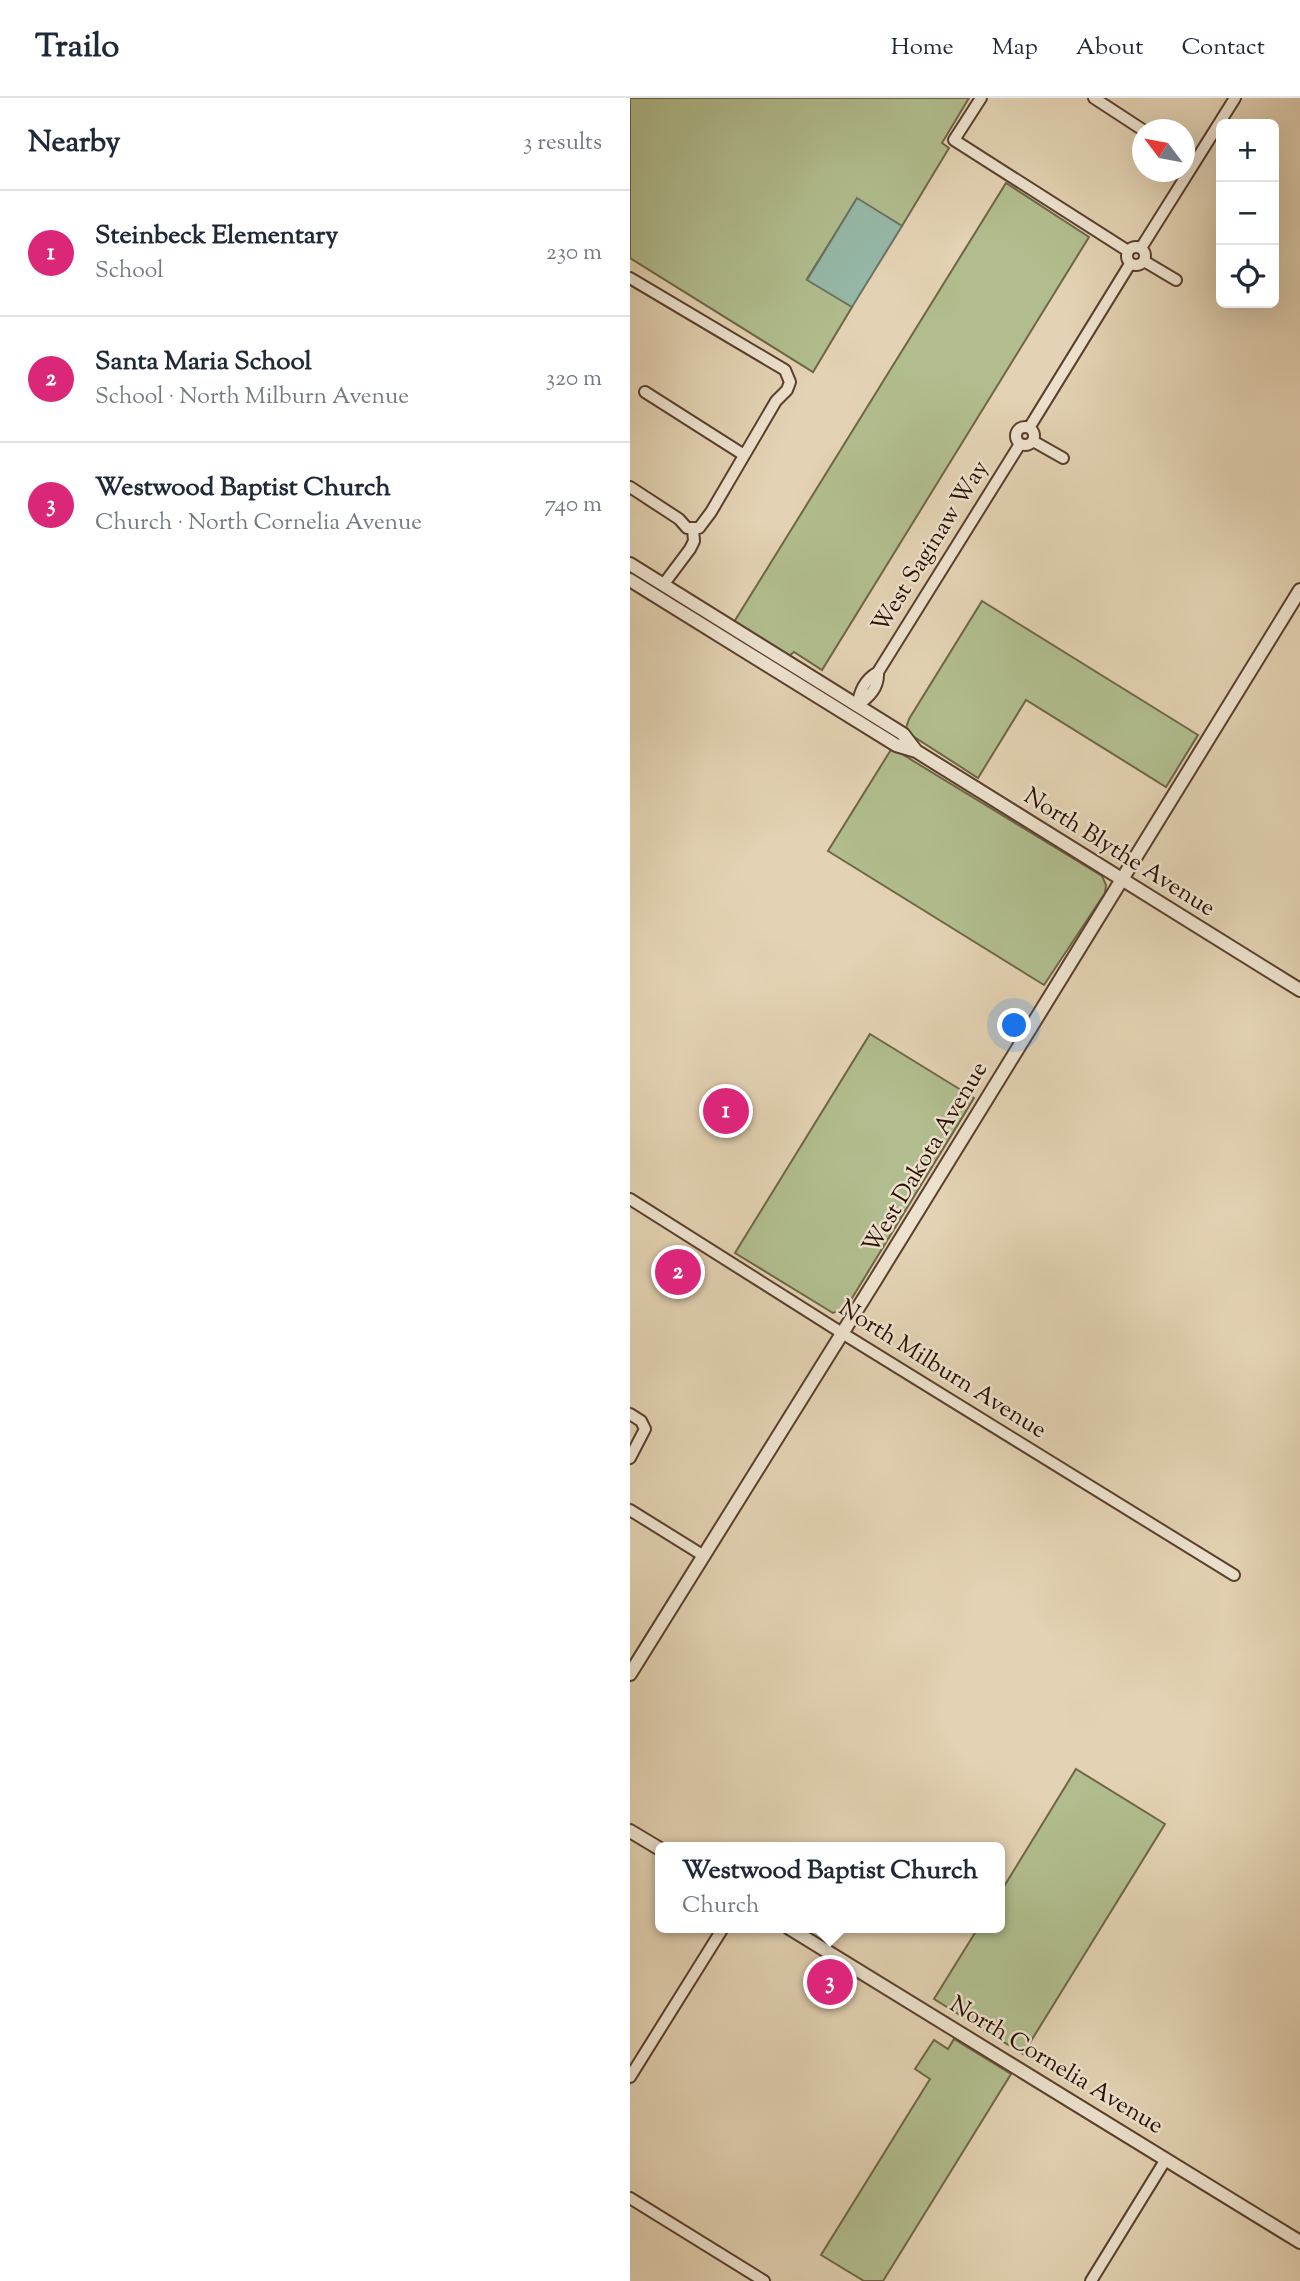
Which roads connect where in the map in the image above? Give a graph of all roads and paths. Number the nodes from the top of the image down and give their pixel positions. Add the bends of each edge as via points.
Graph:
1 (981, 98) edge
2 (1094, 98) edge
3 (1234, 98) edge
4 (1132, 123) edge
5 (1195, 152) edge
6 (1177, 182) edge
7 (1141, 248) junction
8 (1128, 251) junction
9 (1144, 261) junction
10 (1130, 264) junction
11 (630, 278) edge
12 (1176, 280) dead end
13 (645, 392) dead end
14 (1030, 428) junction
15 (1033, 441) junction
16 (1020, 444) junction
17 (744, 455) junction
18 (1063, 458) dead end
19 (630, 487) edge
20 (693, 529) junction
21 (630, 564) edge
22 (630, 580) edge
23 (663, 585) junction
24 (1300, 590) edge
25 (686, 607) junction
26 (781, 674) junction
27 (857, 706) junction
28 (916, 751) junction
29 (1121, 878) junction
30 (1300, 990) edge
31 (630, 1199) edge
32 (842, 1333) junction
33 (630, 1414) edge
34 (630, 1458) edge
35 (630, 1510) edge
36 (704, 1556) junction
37 (1234, 1575) dead end
38 (630, 1674) edge
39 (630, 1831) edge
40 (655, 1846) edge
41 (720, 1933) edge
42 (797, 1933) edge
43 (630, 2077) edge
44 (1166, 2159) junction
45 (630, 2198) edge
46 (1300, 2242) edge
47 (764, 2281) edge
48 (1091, 2281) edge

1 - 8 street via 954,140
2 - 4 street
3 - 5 street
6 - 7 street
7 - 8 street
7 - 9 street
8 - 10 street
9 - 10 street
9 - 12 street
10 - 14 street
11 - 17 street via 785,370 788,390 776,401
13 - 17 street
14 - 15 street
14 - 16 street via 1017,431
15 - 16 street
15 - 18 street
16 - 27 street, West Saginaw Way via 878,672 861,691
17 - 20 street via 702,526
19 - 20 street
20 - 23 street via 690,549
21 - 23 street, North Blythe Avenue
22 - 25 street, North Blythe Avenue
23 - 25 street, North Blythe Avenue
24 - 29 street, West Dakota Avenue
25 - 26 street, North Blythe Avenue
25 - 27 street, North Blythe Avenue
26 - 27 street, North Blythe Avenue via 790,674 845,708
26 - 28 street, North Blythe Avenue via 896,745
27 - 28 street, North Blythe Avenue via 903,734
28 - 29 street, North Blythe Avenue
29 - 30 street, North Blythe Avenue
29 - 32 street, West Dakota Avenue
31 - 32 street, North Milburn Avenue
32 - 36 street, West Dakota Avenue
32 - 37 street, North Milburn Avenue
33 - 34 street via 645,1429
35 - 36 street
36 - 38 street, West Dakota Avenue
39 - 40 street
41 - 43 street
42 - 44 street, North Cornelia Avenue
44 - 46 street, North Cornelia Avenue
44 - 48 street
45 - 47 street

